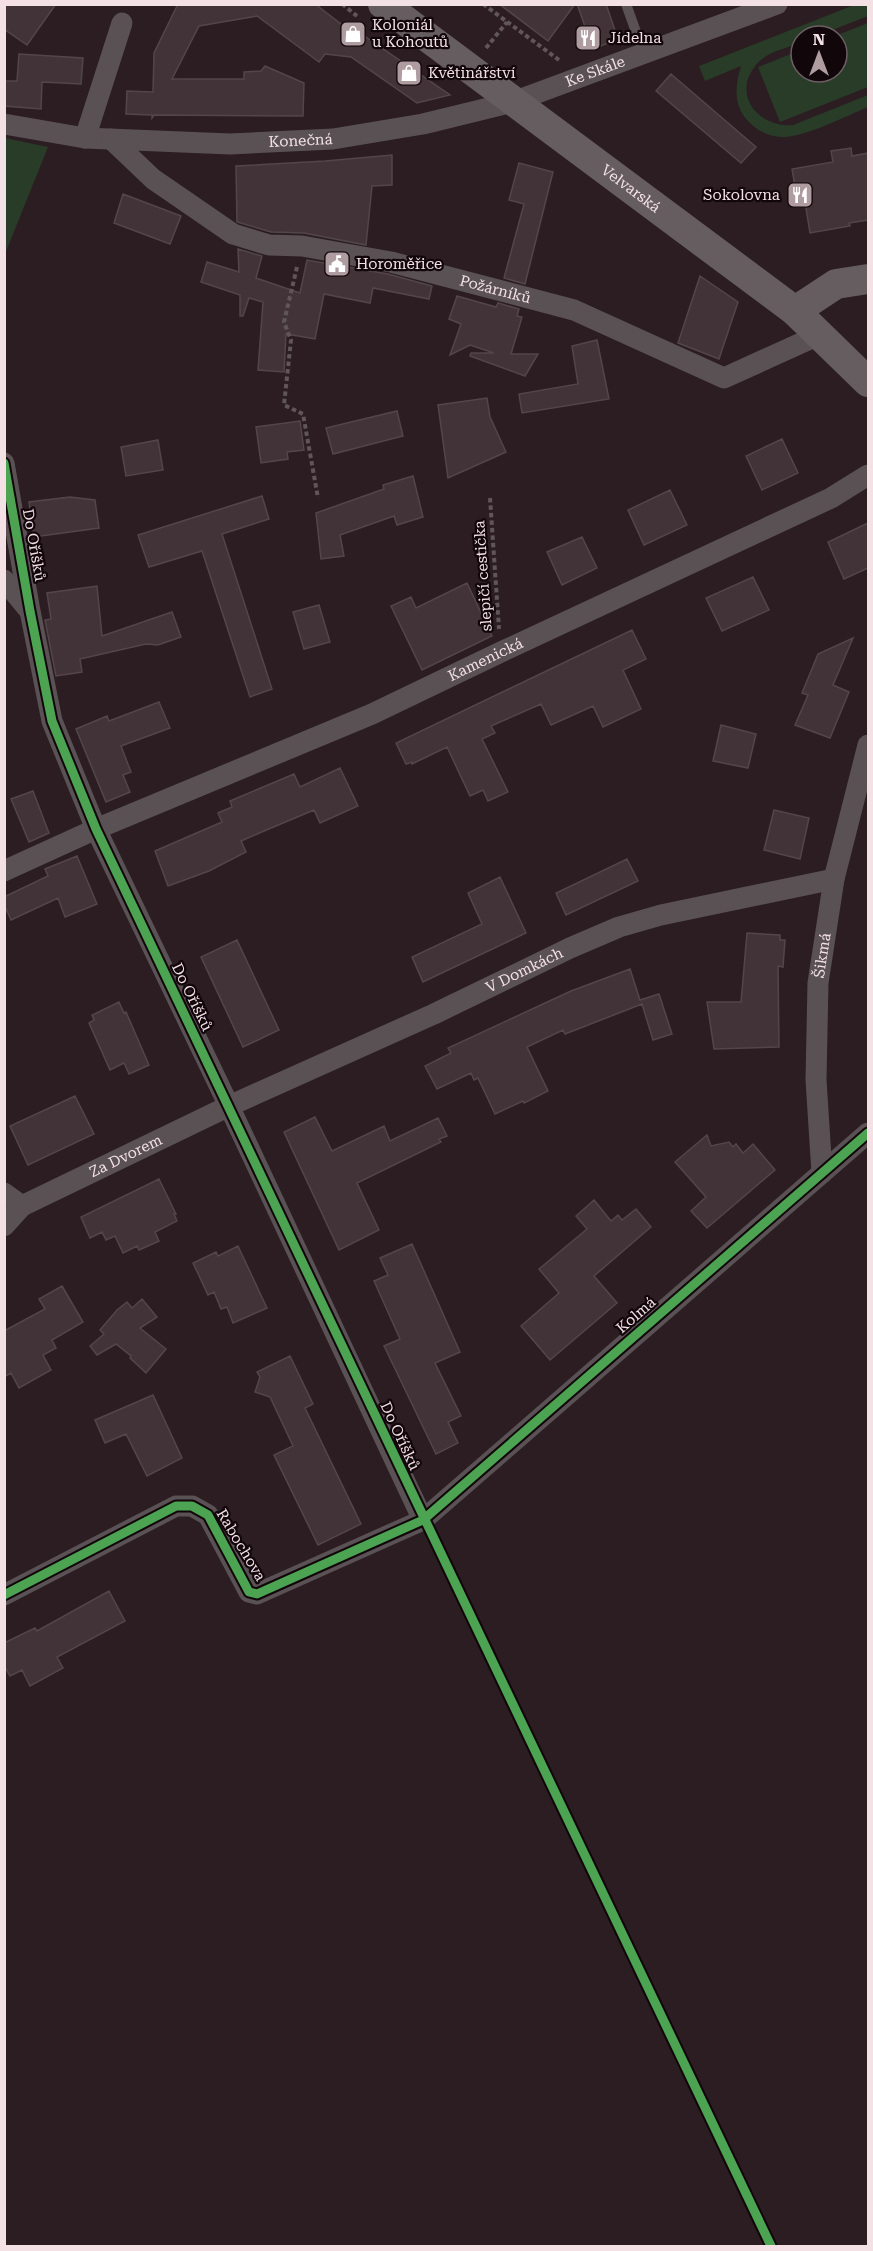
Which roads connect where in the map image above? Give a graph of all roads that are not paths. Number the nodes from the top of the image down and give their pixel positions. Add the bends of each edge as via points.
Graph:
1 (383, 4) edge
2 (626, 4) edge
3 (777, 4) edge
4 (122, 23) dead end
5 (644, 54) junction
6 (513, 102) junction
7 (4, 124) edge
8 (85, 138) junction
9 (111, 139) junction
10 (868, 279) edge
11 (795, 311) junction
12 (821, 334) junction
13 (868, 382) edge
14 (4, 463) edge
15 (868, 475) edge
16 (4, 580) edge
17 (30, 611) junction
18 (868, 745) edge
19 (96, 829) junction
20 (4, 871) edge
21 (834, 879) junction
22 (229, 1106) junction
23 (868, 1133) edge
24 (822, 1173) junction
25 (4, 1193) edge
26 (22, 1206) junction
27 (4, 1226) edge
28 (423, 1520) junction
29 (4, 1595) edge

1 - 6 main road, Velvarská
2 - 5 lane
3 - 5 street, Ke Skále
4 - 8 street
5 - 6 street, Ke Skále
6 - 9 street, Konečná via 423,124 333,139 230,144
6 - 11 main road, Velvarská
7 - 8 street, Konečná
8 - 9 street, Konečná
9 - 12 street, Požárníků via 153,179 233,234 269,245 302,246 391,262 574,310 724,378
10 - 11 main road via 836,284
11 - 12 main road, Velvarská
12 - 13 main road, Velvarská
14 - 17 street, Do Oříšků
15 - 19 street, Kamenická via 831,498 372,714
16 - 17 street
17 - 19 street, Do Oříšků via 52,721
18 - 21 street, Šikmá
19 - 20 street, Kamenická
19 - 22 street, Do Oříšků
21 - 22 street, V Domkách via 619,927
21 - 24 street, Šikmá via 818,983 816,1080
22 - 26 street, Za Dvorem
22 - 28 street, Do Oříšků
23 - 24 street, Kolmá
24 - 28 street, Kolmá
25 - 26 street
26 - 27 street, Za Dvorem
28 - 29 street, Rabochova via 257,1594 249,1592 240,1579 208,1515 192,1506 176,1506

